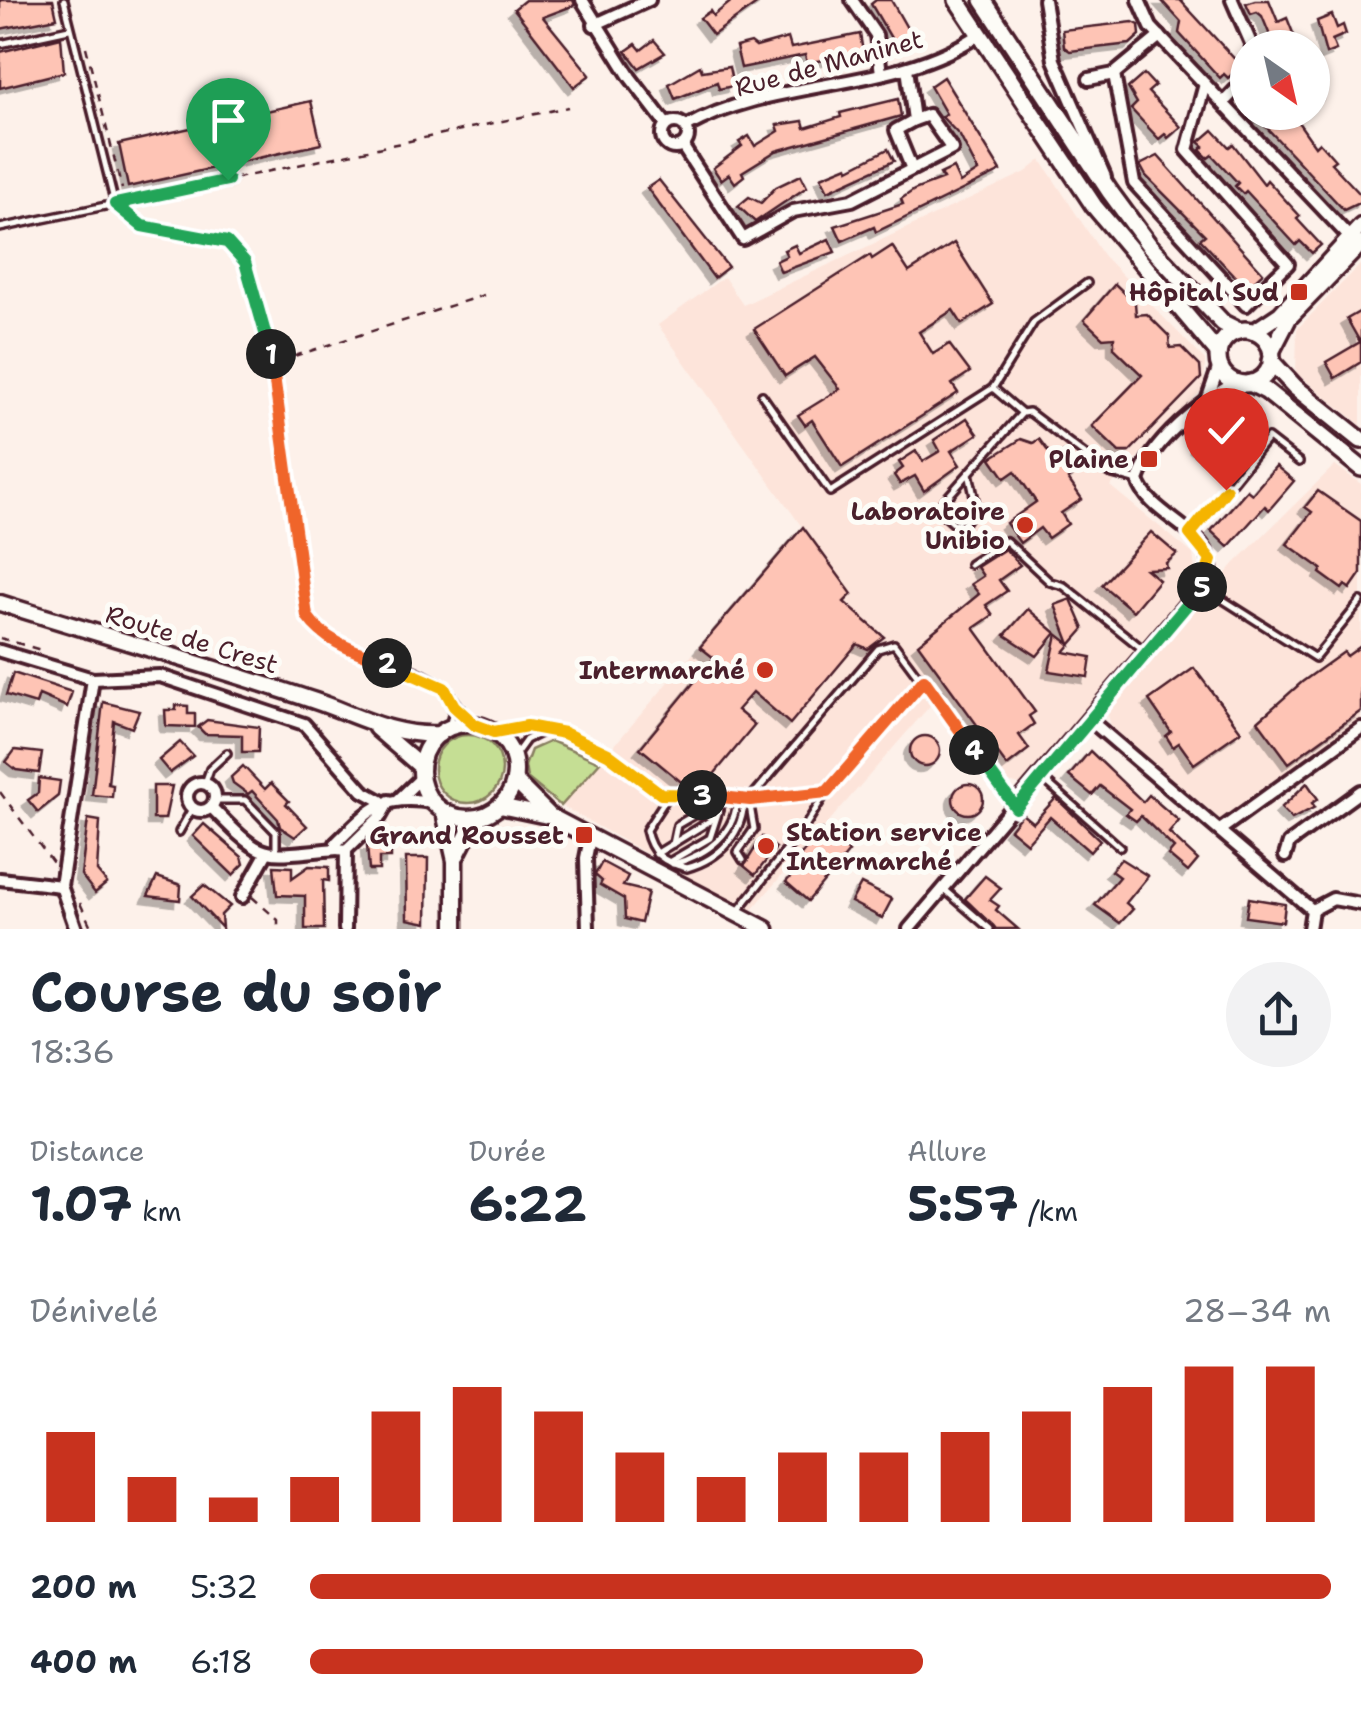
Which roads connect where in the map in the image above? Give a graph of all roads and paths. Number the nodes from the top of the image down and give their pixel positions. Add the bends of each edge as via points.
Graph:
1 (64, 0) edge
2 (582, 0) edge
3 (649, 0) edge
4 (852, 0) edge
5 (956, 0) edge
6 (983, 0) edge
7 (1044, 0) edge
8 (1139, 0) edge
9 (1232, 0) edge
10 (594, 25) junction
11 (69, 29) junction
12 (1245, 30) edge
13 (980, 34) junction
14 (1160, 36) junction
15 (0, 44) edge
16 (908, 68) junction
17 (881, 73) junction
18 (1114, 74) junction
19 (1089, 80) dead end
20 (1204, 84) junction
21 (1230, 96) edge
22 (1223, 103) junction
23 (568, 107) dead end
24 (914, 120) junction
25 (666, 124) junction
26 (686, 127) junction
27 (683, 147) junction
28 (912, 169) junction
29 (1110, 192) junction
30 (115, 204) junction
31 (1361, 226) edge
32 (0, 228) edge
33 (1356, 243) edge
34 (1086, 282) dead end
35 (484, 294) dead end
36 (1246, 331) junction
37 (1271, 357) junction
38 (1219, 359) junction
39 (273, 363) junction
40 (1243, 383) junction
41 (993, 388) junction
42 (762, 394) dead end
43 (1208, 399) junction
44 (1022, 413) junction
45 (1361, 440) edge
46 (1299, 462) dead end
47 (1361, 468) edge
48 (969, 473) junction
49 (1138, 480) junction
50 (1190, 534) junction
51 (970, 564) dead end
52 (1203, 586) junction
53 (0, 603) edge
54 (1359, 603) edge
55 (0, 651) edge
56 (1147, 653) junction
57 (93, 679) junction
58 (924, 680) junction
59 (454, 706) junction
60 (1091, 720) junction
61 (370, 723) junction
62 (475, 725) junction
63 (1361, 728) edge
64 (549, 730) junction
65 (445, 731) junction
66 (494, 732) junction
67 (227, 753) dead end
68 (513, 758) junction
69 (421, 772) junction
70 (1041, 777) junction
71 (514, 780) junction
72 (205, 784) junction
73 (0, 792) edge
74 (827, 792) junction
75 (1361, 792) edge
76 (724, 795) junction
77 (668, 796) junction
78 (744, 798) junction
79 (390, 800) junction
80 (214, 804) junction
81 (500, 806) junction
82 (438, 807) junction
83 (1016, 808) junction
84 (192, 809) junction
85 (552, 817) junction
86 (476, 818) junction
87 (716, 818) junction
88 (1220, 830) junction
89 (179, 832) dead end
90 (752, 834) junction
91 (590, 838) junction
92 (746, 841) junction
93 (673, 844) junction
94 (1120, 847) dead end
95 (342, 849) junction
96 (773, 852) dead end
97 (271, 854) junction
98 (656, 854) junction
99 (1285, 856) dead end
100 (746, 857) dead end
101 (780, 858) junction
102 (768, 859) dead end
103 (455, 861) junction
104 (670, 863) junction
105 (775, 865) junction
106 (760, 868) dead end
107 (767, 874) junction
108 (0, 878) edge
109 (62, 881) junction
110 (945, 890) junction
111 (243, 894) joint
112 (1361, 904) edge
113 (1312, 910) junction
114 (736, 913) junction
115 (76, 929) edge
116 (92, 929) edge
117 (278, 929) edge
118 (346, 929) edge
119 (455, 929) edge
120 (588, 929) edge
121 (766, 929) edge
122 (910, 929) edge
123 (990, 929) edge
124 (1309, 929) edge

1 - 11 lane
2 - 10 street
3 - 10 street
4 - 17 street via 876,35
5 - 13 main road
6 - 29 main road
7 - 29 street via 1054,60
8 - 14 street
9 - 12 street
10 - 25 street
11 - 15 lane
11 - 30 lane
13 - 16 street, Rue de Maninet
13 - 38 main road via 1094,206
14 - 18 street
14 - 20 street
16 - 17 street, Rue de Maninet
16 - 24 street
17 - 26 street, Rue de Maninet via 789,91
18 - 19 street
18 - 20 street via 1134,183 1246,305 1288,264 1187,150
20 - 22 street
21 - 22 street
22 - 33 street
23 - 30 path
24 - 28 street via 896,130
24 - 28 street via 928,115 952,149
25 - 26 street
25 - 27 street via 663,144
26 - 27 street
27 - 28 street via 743,239 793,210 852,200
29 - 36 main road via 1176,276 1224,324
30 - 32 lane
30 - 39 lane via 142,226 227,242 245,262
31 - 33 main road
33 - 36 main road via 1280,314
33 - 37 main road via 1290,318
34 - 41 lane via 1034,322
35 - 39 path
36 - 37 main road via 1262,336
36 - 38 main road via 1229,335
37 - 40 main road via 1264,376
37 - 45 main road via 1295,387
38 - 40 main road
38 - 43 street
39 - 59 lane via 307,616 336,644 444,688
40 - 43 street
40 - 47 main road via 1266,391
41 - 42 lane via 830,492
41 - 44 lane
43 - 49 street via 1149,458
44 - 48 lane
44 - 49 lane via 1035,413 1109,472
46 - 50 lane via 1268,438
48 - 48 lane via 938,509 960,529 976,505
49 - 50 street via 1152,503
50 - 52 street via 1211,560
51 - 56 lane via 1006,541
52 - 54 lane via 1315,658
52 - 56 street
53 - 61 main road, Route de Crest
55 - 57 street
56 - 60 street
57 - 79 street via 160,676 304,724 338,766
57 - 109 street
58 - 74 lane
58 - 78 lane via 894,644 878,649
58 - 83 lane
59 - 62 lane
59 - 65 lane
60 - 70 street
60 - 88 street
61 - 65 main road via 411,734
61 - 69 main road
62 - 65 main road
62 - 66 main road
63 - 88 street
64 - 66 lane
64 - 68 lane via 526,740
64 - 77 lane via 593,744
65 - 69 main road via 424,754
66 - 68 main road
67 - 72 lane via 210,768
68 - 71 main road
69 - 79 street
69 - 82 main road
70 - 83 street
70 - 94 lane
71 - 81 main road
71 - 85 main road
72 - 80 street via 214,791
72 - 84 street via 188,791
73 - 109 path
74 - 78 lane
74 - 101 lane
75 - 99 street via 1290,843
76 - 77 lane
76 - 78 lane
76 - 87 lane
77 - 98 lane via 646,830
78 - 90 lane
78 - 104 lane via 724,836
79 - 82 street
79 - 95 street via 336,842
80 - 84 street
80 - 97 street via 252,848
80 - 97 lane via 245,800 276,832
81 - 85 main road
81 - 86 main road
82 - 86 main road
82 - 103 main road
83 - 110 street
84 - 89 lane
85 - 91 main road
86 - 103 main road
87 - 93 lane
87 - 93 lane via 696,814 676,825
87 - 104 lane via 710,838
88 - 113 street
90 - 92 lane
90 - 92 lane via 756,844
91 - 114 main road
91 - 120 street
92 - 100 lane
93 - 98 lane
95 - 97 street
95 - 118 street
96 - 101 lane
97 - 111 street
98 - 104 lane
101 - 105 lane
102 - 105 lane
103 - 119 main road
105 - 107 lane
106 - 107 lane
107 - 114 lane
108 - 109 street
109 - 115 street
109 - 116 path
110 - 122 street
110 - 123 lane
111 - 117 path via 278,920
112 - 113 street via 1333,898
113 - 124 street
114 - 121 main road

